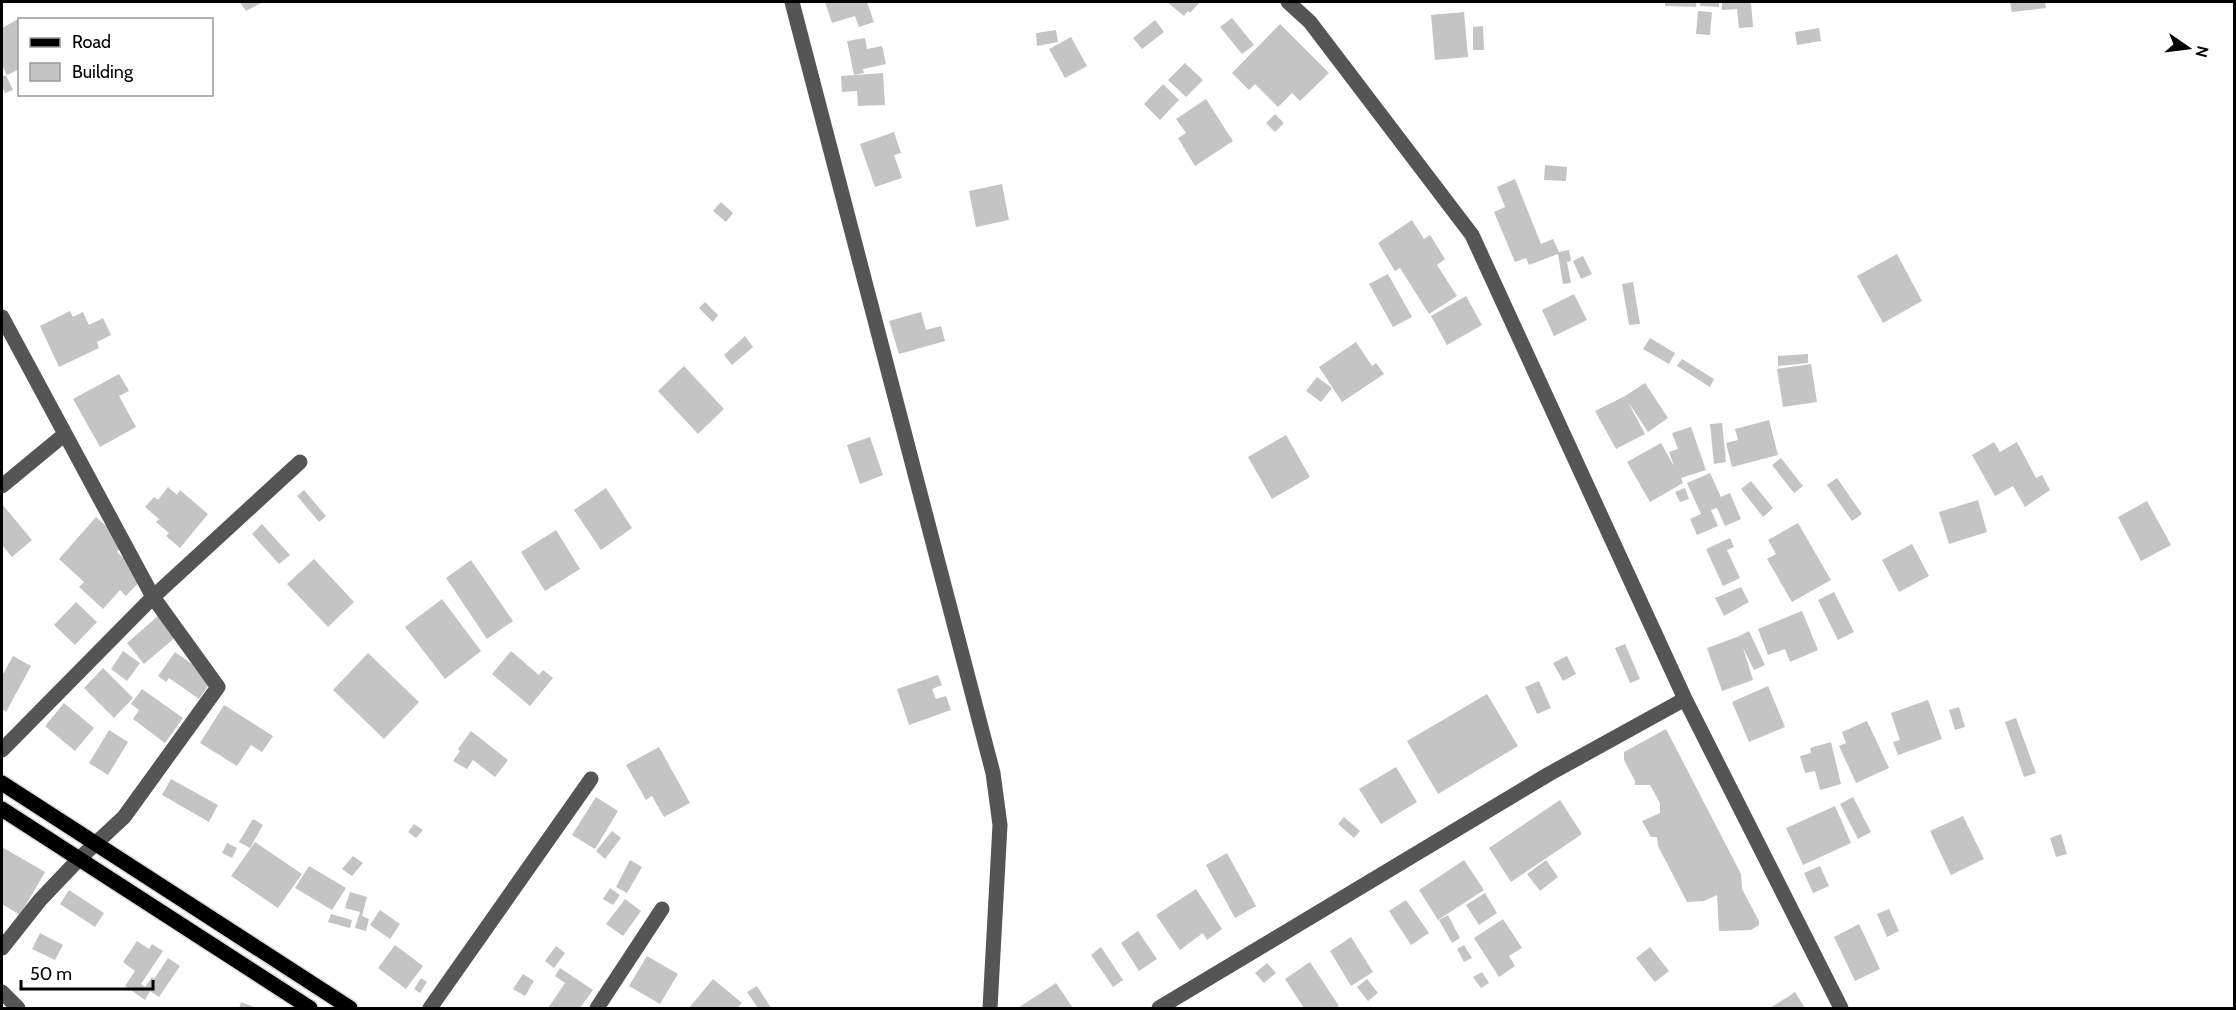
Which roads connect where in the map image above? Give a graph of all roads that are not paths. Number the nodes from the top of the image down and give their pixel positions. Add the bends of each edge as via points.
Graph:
1 (792, 2) edge
2 (1288, 2) edge
3 (2, 317) edge
4 (65, 434) junction
5 (300, 462) dead end
6 (2, 486) edge
7 (153, 597) junction
8 (1685, 699) junction
9 (2, 750) edge
10 (591, 780) dead end
11 (2, 783) edge
12 (2, 809) edge
13 (96, 844) junction
14 (79, 859) junction
15 (662, 909) dead end
16 (2, 948) edge
17 (2, 992) edge
18 (18, 1008) edge
19 (310, 1008) edge
20 (350, 1008) edge
21 (430, 1008) edge
22 (597, 1008) edge
23 (990, 1008) edge
24 (1158, 1008) edge
25 (1840, 1008) edge

1 - 23 street via 993,773 1000,825
2 - 8 street via 1310,22 1472,235
3 - 4 street
4 - 6 street
4 - 7 street
5 - 7 street
7 - 9 street
7 - 13 street via 219,687 124,817
8 - 24 street via 1549,774
8 - 25 street
10 - 21 street
11 - 13 main road
12 - 14 main road
13 - 14 street
13 - 20 main road
14 - 16 street
14 - 19 main road
15 - 22 street
17 - 18 street

